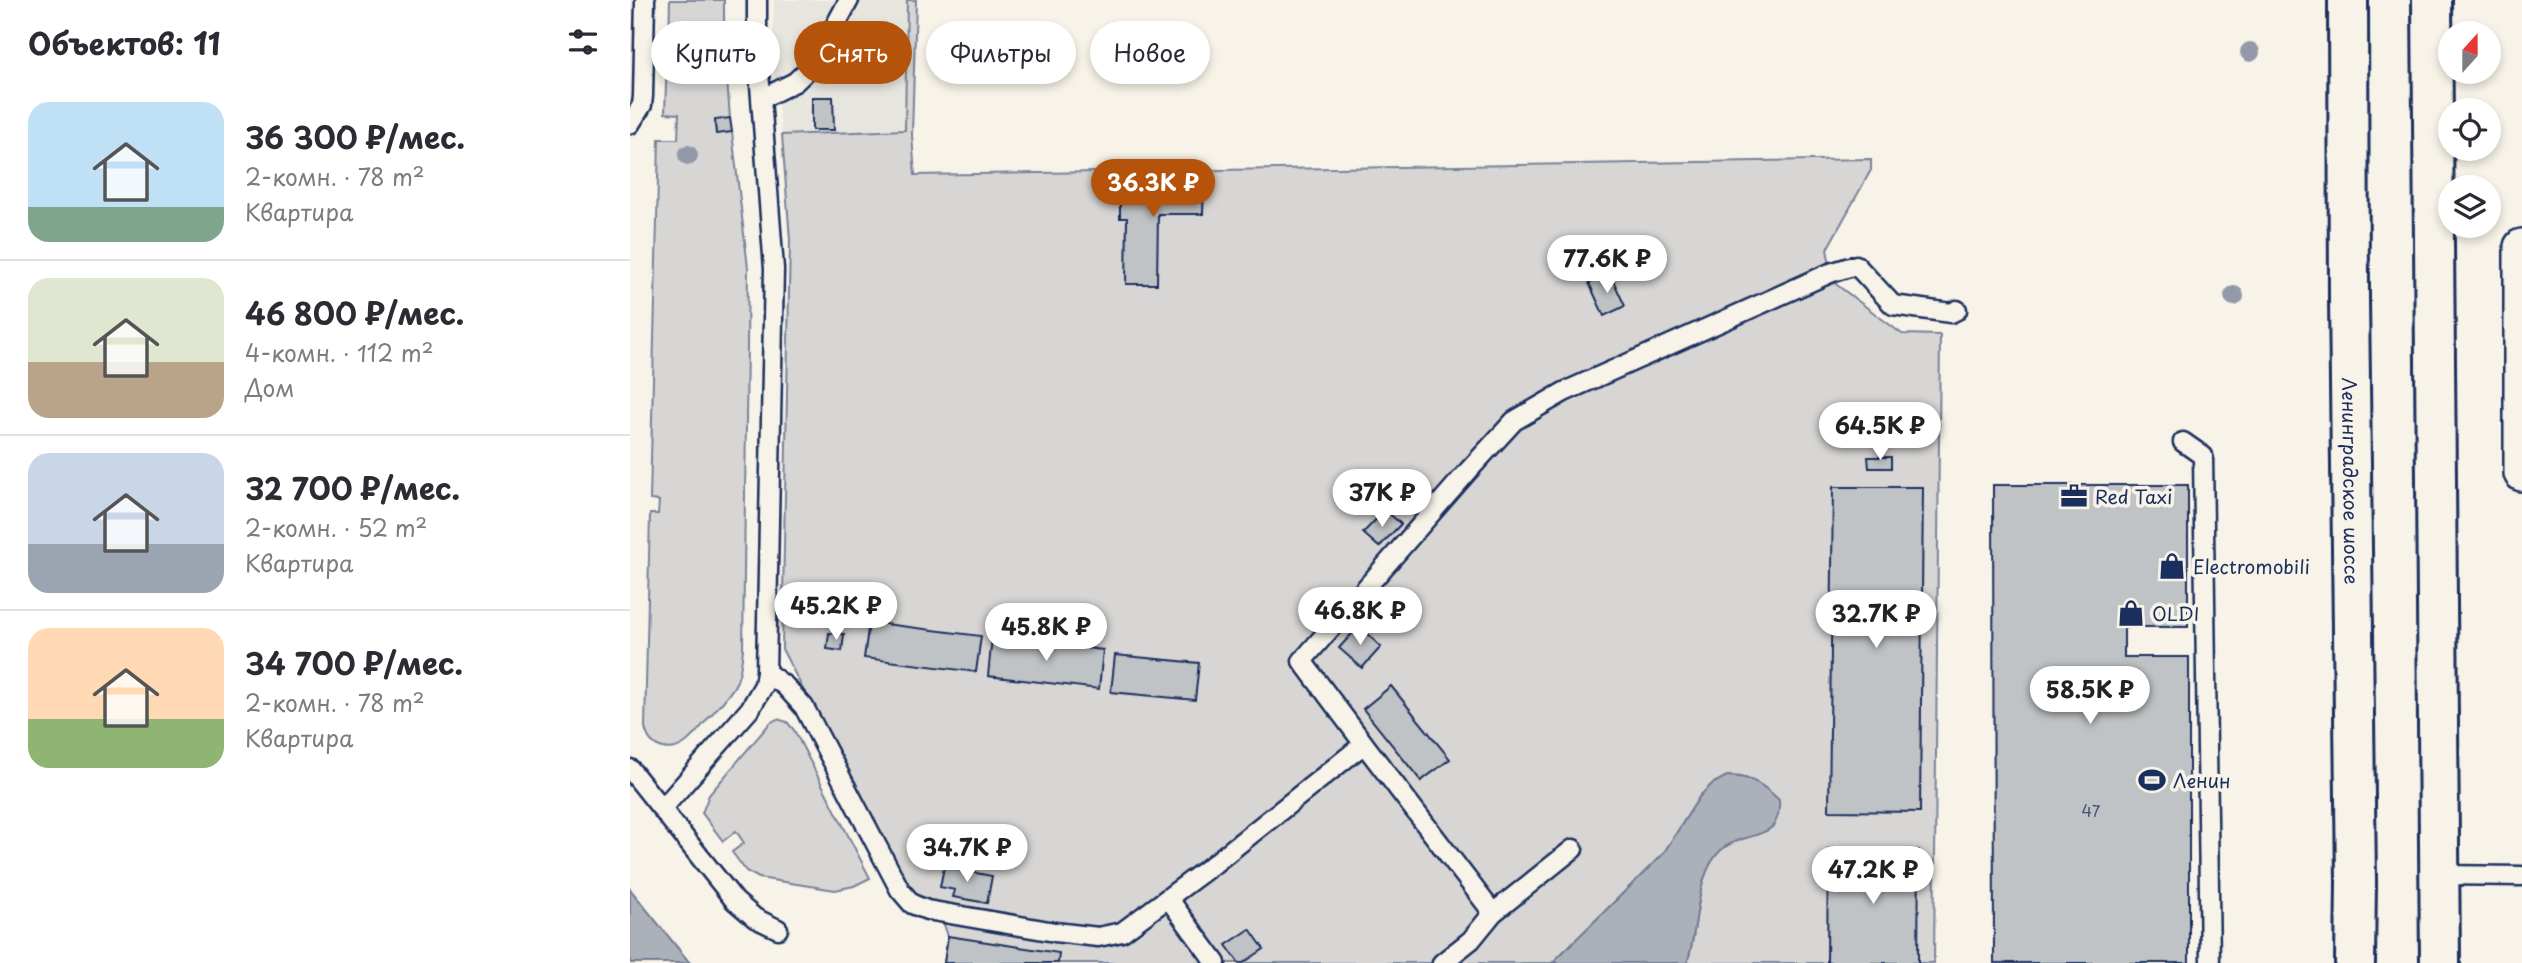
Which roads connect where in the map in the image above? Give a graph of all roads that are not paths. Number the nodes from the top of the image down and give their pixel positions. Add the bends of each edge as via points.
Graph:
1 (645, 0) edge
2 (757, 0) edge
3 (849, 0) edge
4 (2348, 0) edge
5 (2432, 0) edge
6 (761, 99) junction
7 (630, 124) edge
8 (2522, 247) edge
9 (1956, 310) dead end
10 (2183, 442) dead end
11 (2522, 473) edge
12 (766, 671) junction
13 (1364, 744) junction
14 (630, 769) edge
15 (662, 809) junction
16 (1573, 849) dead end
17 (2440, 876) junction
18 (2522, 876) edge
19 (1168, 898) junction
20 (1493, 913) junction
21 (778, 929) dead end
22 (1216, 963) edge
23 (1442, 963) edge
24 (2210, 963) edge
25 (2355, 963) edge
26 (2440, 963) edge

1 - 7 lane via 642,105
2 - 6 lane
3 - 6 lane via 815,63 795,82
4 - 25 main road, Ленинградское шоссе
5 - 17 main road
6 - 12 lane via 774,269
8 - 11 street
9 - 13 lane via 1893,305 1856,265 1564,392 1514,421 1302,662
10 - 24 lane via 2203,456
12 - 15 lane via 764,685 750,709
12 - 19 lane via 804,707 900,890 912,904 1098,937 1122,932
13 - 19 lane
13 - 20 lane
14 - 15 lane
15 - 21 lane via 735,901
16 - 20 lane
17 - 18 lane
17 - 26 main road
19 - 22 lane
20 - 23 lane via 1471,940

